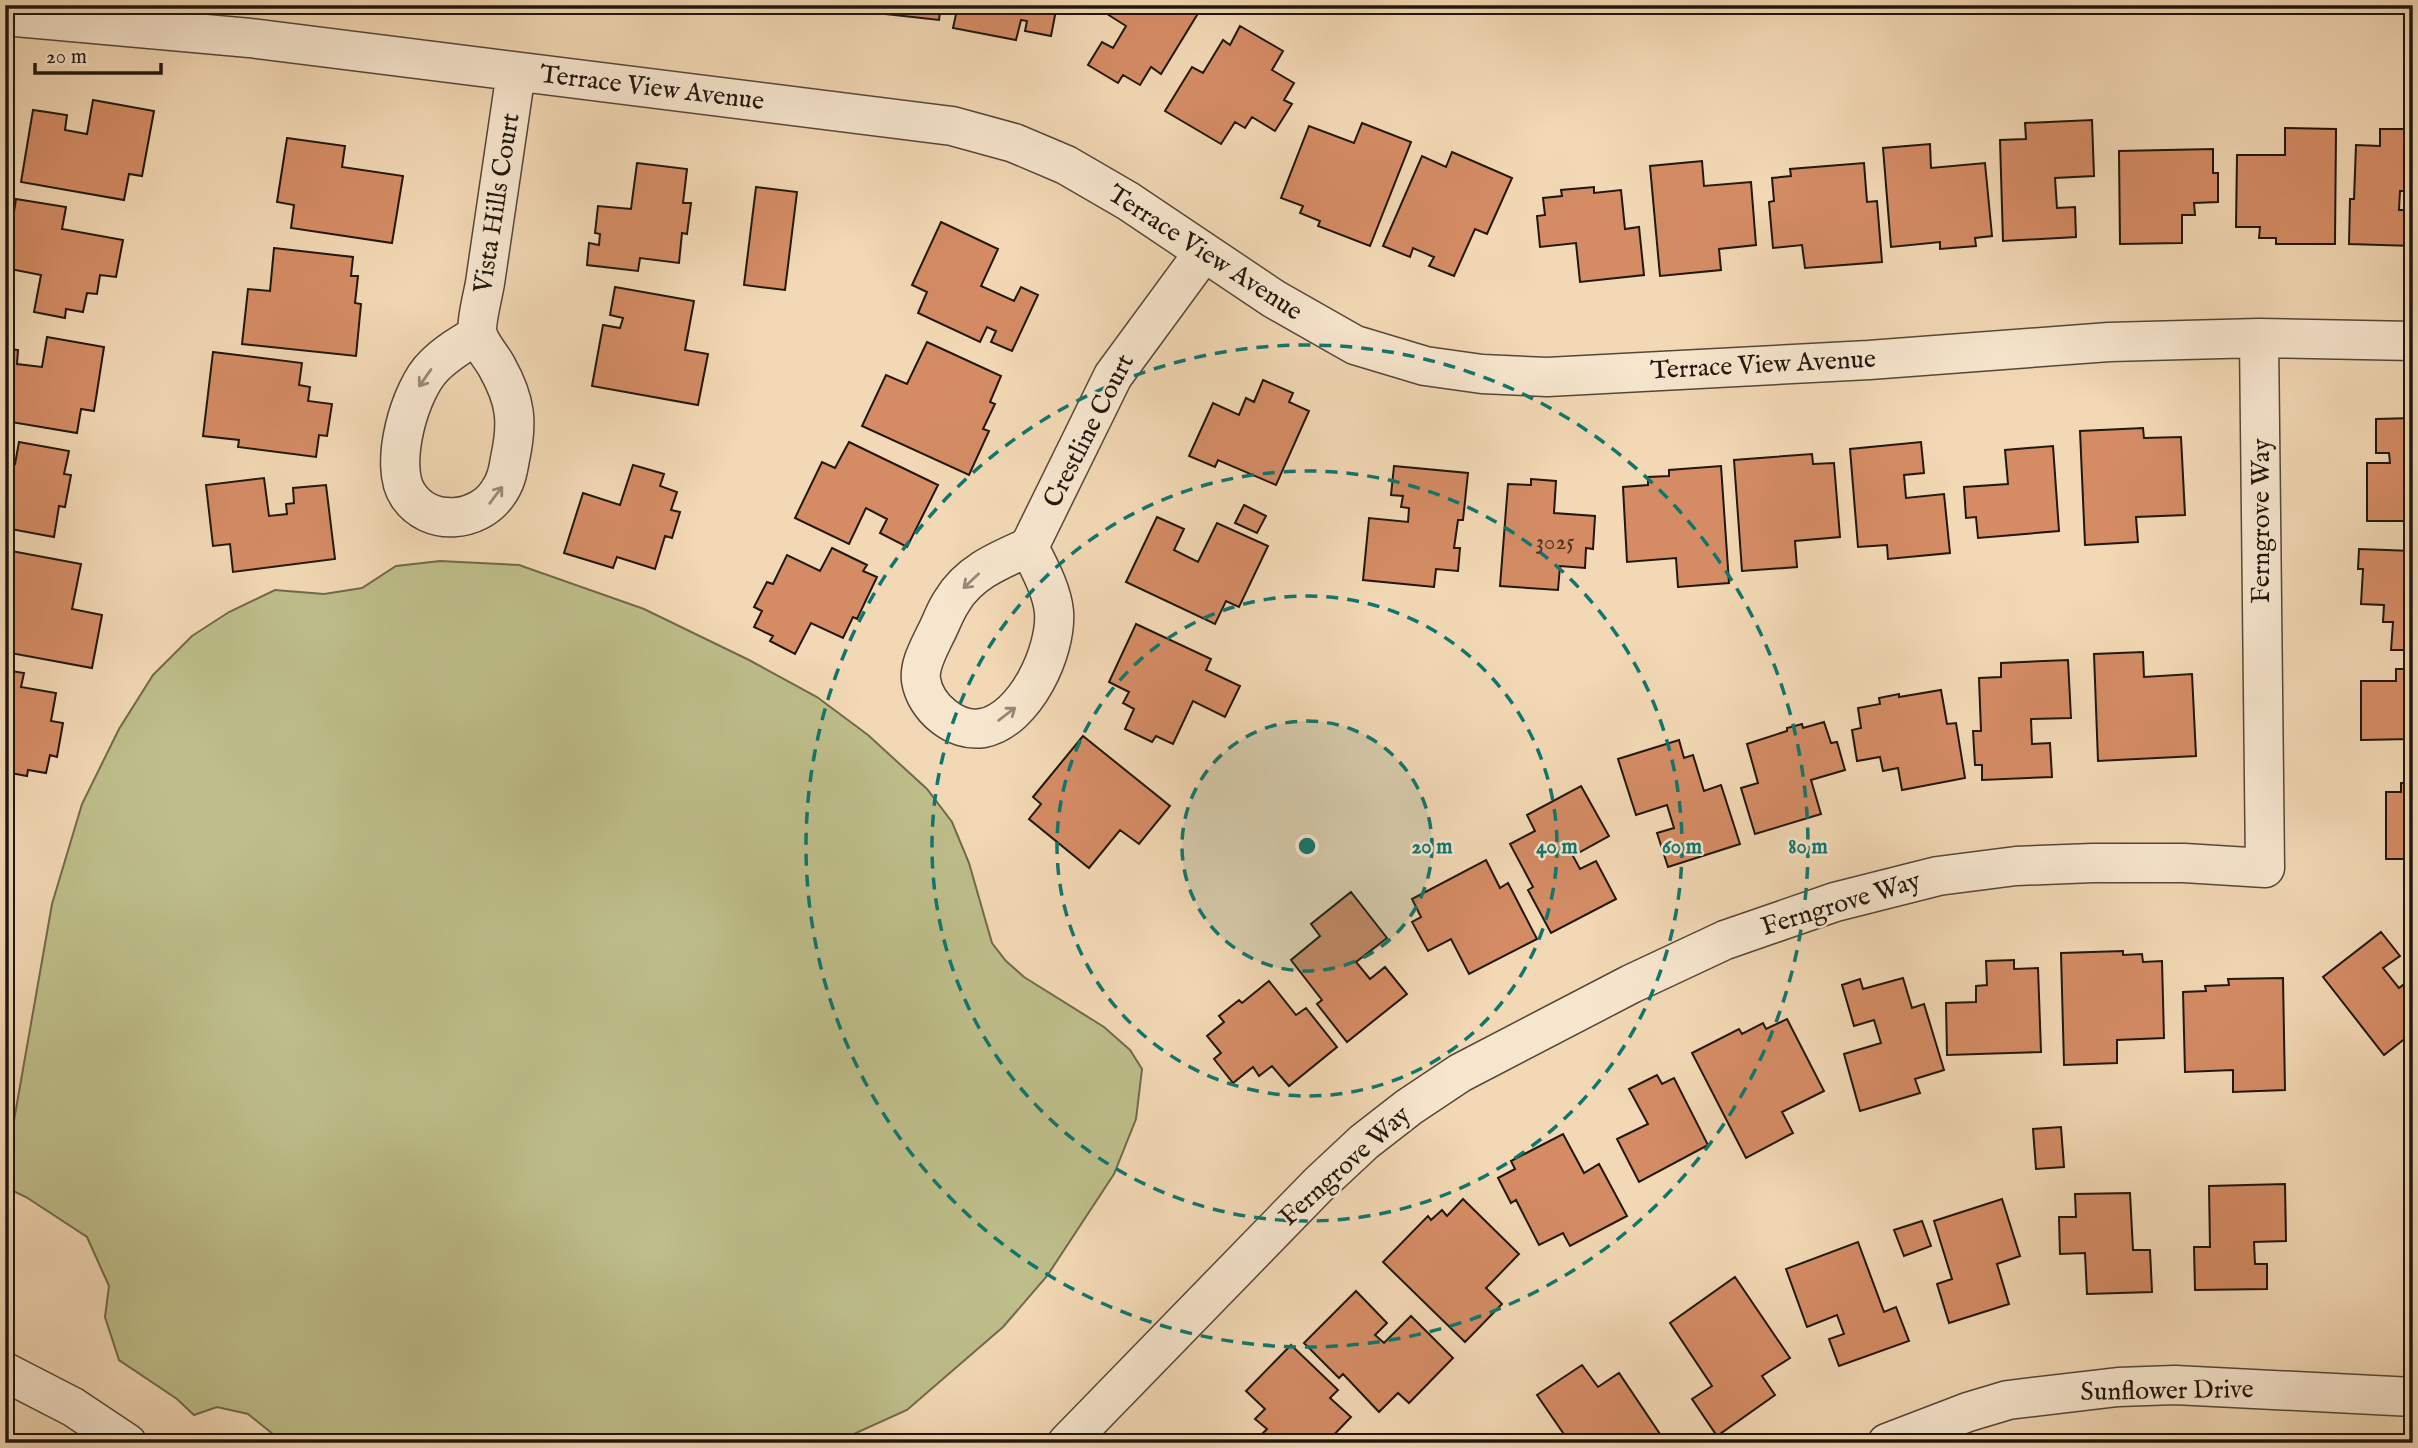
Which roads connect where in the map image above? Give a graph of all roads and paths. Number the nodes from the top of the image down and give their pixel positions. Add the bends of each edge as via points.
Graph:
1 (5, 16) edge
2 (516, 72) junction
3 (1204, 252) junction
4 (477, 335) dead end
5 (2259, 338) junction
6 (2413, 341) edge
7 (1030, 547) dead end
8 (5, 1372) edge
9 (2413, 1397) edge
10 (127, 1443) edge
11 (1067, 1443) edge
12 (1887, 1443) edge

1 - 2 street, Terrace View Avenue via 250,38
2 - 3 street, Terrace View Avenue via 952,126 1014,143 1066,165
2 - 4 street, Vista Hills Court
3 - 5 street, Terrace View Avenue via 1273,299 1355,345 1425,366 1482,374 1547,377 2097,342
3 - 7 street, Crestline Court via 1113,376
5 - 6 street, Terrace View Avenue
5 - 11 street, Ferngrove Way via 2265,868 2093,863 1938,876 1851,898 1725,940 1630,984 1460,1073 1364,1142
8 - 10 street via 73,1407
9 - 12 street, Sunflower Drive via 2175,1385 2127,1387 2008,1400

